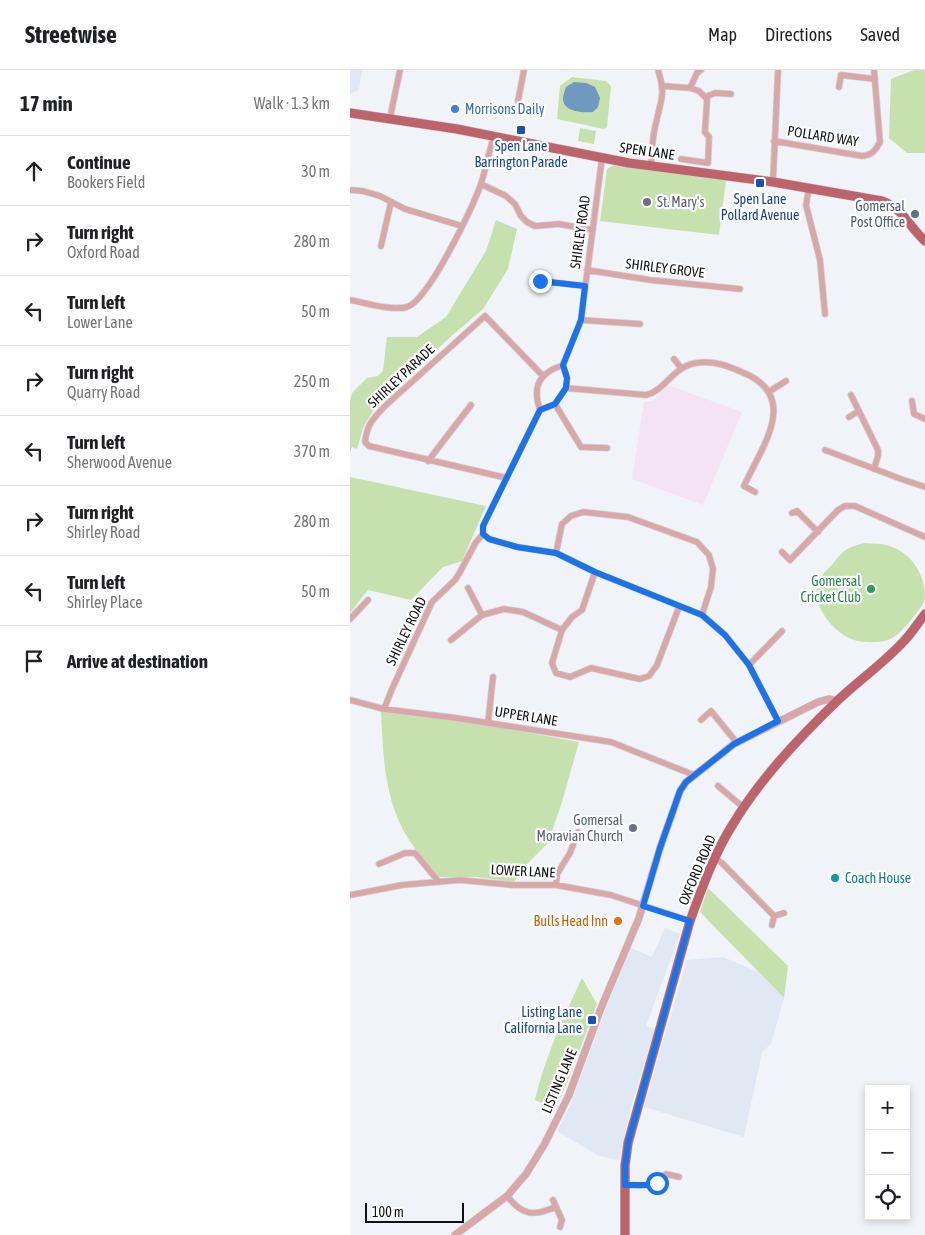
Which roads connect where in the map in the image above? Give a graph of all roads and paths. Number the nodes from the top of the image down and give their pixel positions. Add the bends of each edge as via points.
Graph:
1 (400, 70) edge
2 (524, 70) edge
3 (658, 70) edge
4 (701, 70) edge
5 (778, 70) edge
6 (874, 70) edge
7 (875, 80) junction
8 (663, 86) junction
9 (839, 86) dead end
10 (690, 88) junction
11 (731, 94) dead end
12 (705, 97) junction
13 (518, 101) dead end
14 (350, 113) edge
15 (390, 118) junction
16 (494, 136) junction
17 (774, 141) junction
18 (602, 158) junction
19 (681, 159) dead end
20 (651, 166) junction
21 (773, 182) junction
22 (481, 184) junction
23 (809, 187) junction
24 (350, 190) edge
25 (391, 202) junction
26 (462, 226) junction
27 (593, 230) junction
28 (925, 241) edge
29 (381, 246) dead end
30 (587, 270) junction
31 (540, 281) dead end
32 (585, 286) junction
33 (740, 289) dead end
34 (350, 300) edge
35 (824, 314) dead end
36 (581, 320) junction
37 (640, 324) dead end
38 (674, 359) dead end
39 (563, 365) junction
40 (681, 368) junction
41 (543, 376) junction
42 (786, 381) dead end
43 (566, 388) junction
44 (770, 391) junction
45 (851, 395) dead end
46 (912, 401) dead end
47 (471, 404) dead end
48 (555, 404) junction
49 (540, 410) junction
50 (859, 410) junction
51 (849, 417) dead end
52 (925, 419) edge
53 (607, 448) dead end
54 (825, 450) dead end
55 (428, 460) junction
56 (874, 469) junction
57 (507, 478) junction
58 (925, 487) edge
59 (755, 492) dead end
60 (796, 510) dead end
61 (818, 532) junction
62 (483, 534) junction
63 (925, 538) edge
64 (782, 552) dead end
65 (556, 553) junction
66 (595, 572) junction
67 (468, 588) dead end
68 (368, 600) dead end
69 (679, 607) junction
70 (482, 614) junction
71 (925, 614) edge
72 (702, 615) junction
73 (350, 619) edge
74 (562, 630) junction
75 (782, 631) dead end
76 (452, 640) dead end
77 (749, 665) junction
78 (493, 677) dead end
79 (350, 700) edge
80 (837, 701) junction
81 (384, 709) junction
82 (702, 720) dead end
83 (778, 721) junction
84 (488, 723) junction
85 (737, 743) junction
86 (694, 775) junction
87 (718, 786) dead end
88 (743, 807) junction
89 (578, 832) dead end
90 (715, 858) junction
91 (379, 864) dead end
92 (439, 882) junction
93 (556, 886) junction
94 (350, 895) edge
95 (643, 906) junction
96 (784, 913) dead end
97 (774, 916) junction
98 (690, 921) junction
99 (772, 925) dead end
100 (679, 1176) dead end
101 (625, 1185) junction
102 (507, 1196) junction
103 (553, 1200) dead end
104 (555, 1207) junction
105 (560, 1227) dead end
106 (455, 1235) edge
107 (625, 1235) edge

1 - 15 street
2 - 13 street
3 - 8 street
4 - 10 street
5 - 17 street
6 - 7 street, POLLARD WAY
7 - 9 street via 841,75
7 - 17 street, POLLARD WAY via 880,142 876,151 862,156
8 - 10 street
8 - 20 street
10 - 12 street
11 - 12 street via 715,93
12 - 19 street via 705,132 710,137 708,162
14 - 15 main road, SPEN LANE
15 - 16 main road, SPEN LANE
16 - 18 main road, SPEN LANE
16 - 22 street
17 - 21 street
18 - 20 main road, SPEN LANE
18 - 27 street, SHIRLEY ROAD
20 - 21 main road, SPEN LANE
21 - 23 main road, SPEN LANE
22 - 26 street
22 - 27 street via 506,196 521,216 535,226 559,224
23 - 28 main road, SPEN LANE via 893,205
23 - 35 street via 806,205 820,260
24 - 25 street via 363,191
25 - 26 street
25 - 29 street
26 - 34 street via 446,258 415,303 393,308
27 - 30 street, SHIRLEY ROAD
30 - 32 street, SHIRLEY ROAD
30 - 33 street, SHIRLEY GROVE
31 - 32 street
32 - 36 street, SHIRLEY ROAD
36 - 37 street
36 - 39 street, SHIRLEY ROAD
38 - 40 street
39 - 41 street via 552,368
39 - 43 street, SHIRLEY ROAD
40 - 43 street via 653,393 646,395
40 - 44 street via 697,363 718,363 751,376
41 - 49 street via 537,386 536,397
41 - 55 street, SHIRLEY PARADE via 485,316 385,406 366,430 365,442 369,446
42 - 44 street
43 - 48 street
44 - 59 street via 774,406 770,432 744,486
45 - 50 street
46 - 52 street via 914,414
47 - 55 street
48 - 49 street
48 - 53 street via 581,447
49 - 57 street, SHIRLEY ROAD
50 - 51 street
50 - 56 street via 878,450
54 - 56 street
55 - 57 street, SHIRLEY PARADE
56 - 58 street
57 - 62 street, SHIRLEY ROAD via 483,526
60 - 61 street
61 - 63 street via 838,510 855,506
61 - 64 street via 790,560
62 - 65 street via 489,539 517,547
62 - 81 street, SHIRLEY ROAD via 455,580 432,602
65 - 66 street
65 - 72 street via 562,524 583,512 628,517 697,542 709,555 713,569
66 - 69 street
66 - 74 street via 582,610
67 - 70 street
68 - 73 street
69 - 72 street
69 - 74 street via 657,665 650,676 640,679 591,668 570,677 556,672 552,663
70 - 74 street via 504,609 523,612
70 - 76 street
71 - 80 main road, OXFORD ROAD via 903,643
72 - 77 street via 725,635
75 - 77 street
77 - 83 street
78 - 84 street
79 - 81 street, UPPER LANE
80 - 83 street, LISTING LANE via 818,702
80 - 88 main road, OXFORD ROAD via 776,766
81 - 84 street, UPPER LANE
82 - 85 street via 711,711
83 - 85 street, LISTING LANE
84 - 86 street, UPPER LANE via 611,742
85 - 86 street, LISTING LANE
86 - 95 street, LISTING LANE via 680,791
87 - 88 street
88 - 90 main road, OXFORD ROAD
89 - 93 street via 557,874
90 - 97 street
90 - 98 main road, OXFORD ROAD
91 - 92 street via 412,852
92 - 93 street, LOWER LANE via 460,880
92 - 94 street, LOWER LANE
93 - 95 street, LOWER LANE via 611,894
95 - 98 street, LOWER LANE
95 - 102 street, LISTING LANE via 569,1095 526,1174
96 - 97 street
97 - 99 street
98 - 101 main road, OXFORD ROAD via 628,1143
100 - 101 street via 666,1172 657,1183
101 - 107 main road, OXFORD ROAD
102 - 104 street via 520,1210 530,1213 539,1214
102 - 106 street, LISTING LANE
103 - 104 street
104 - 105 street via 562,1220

